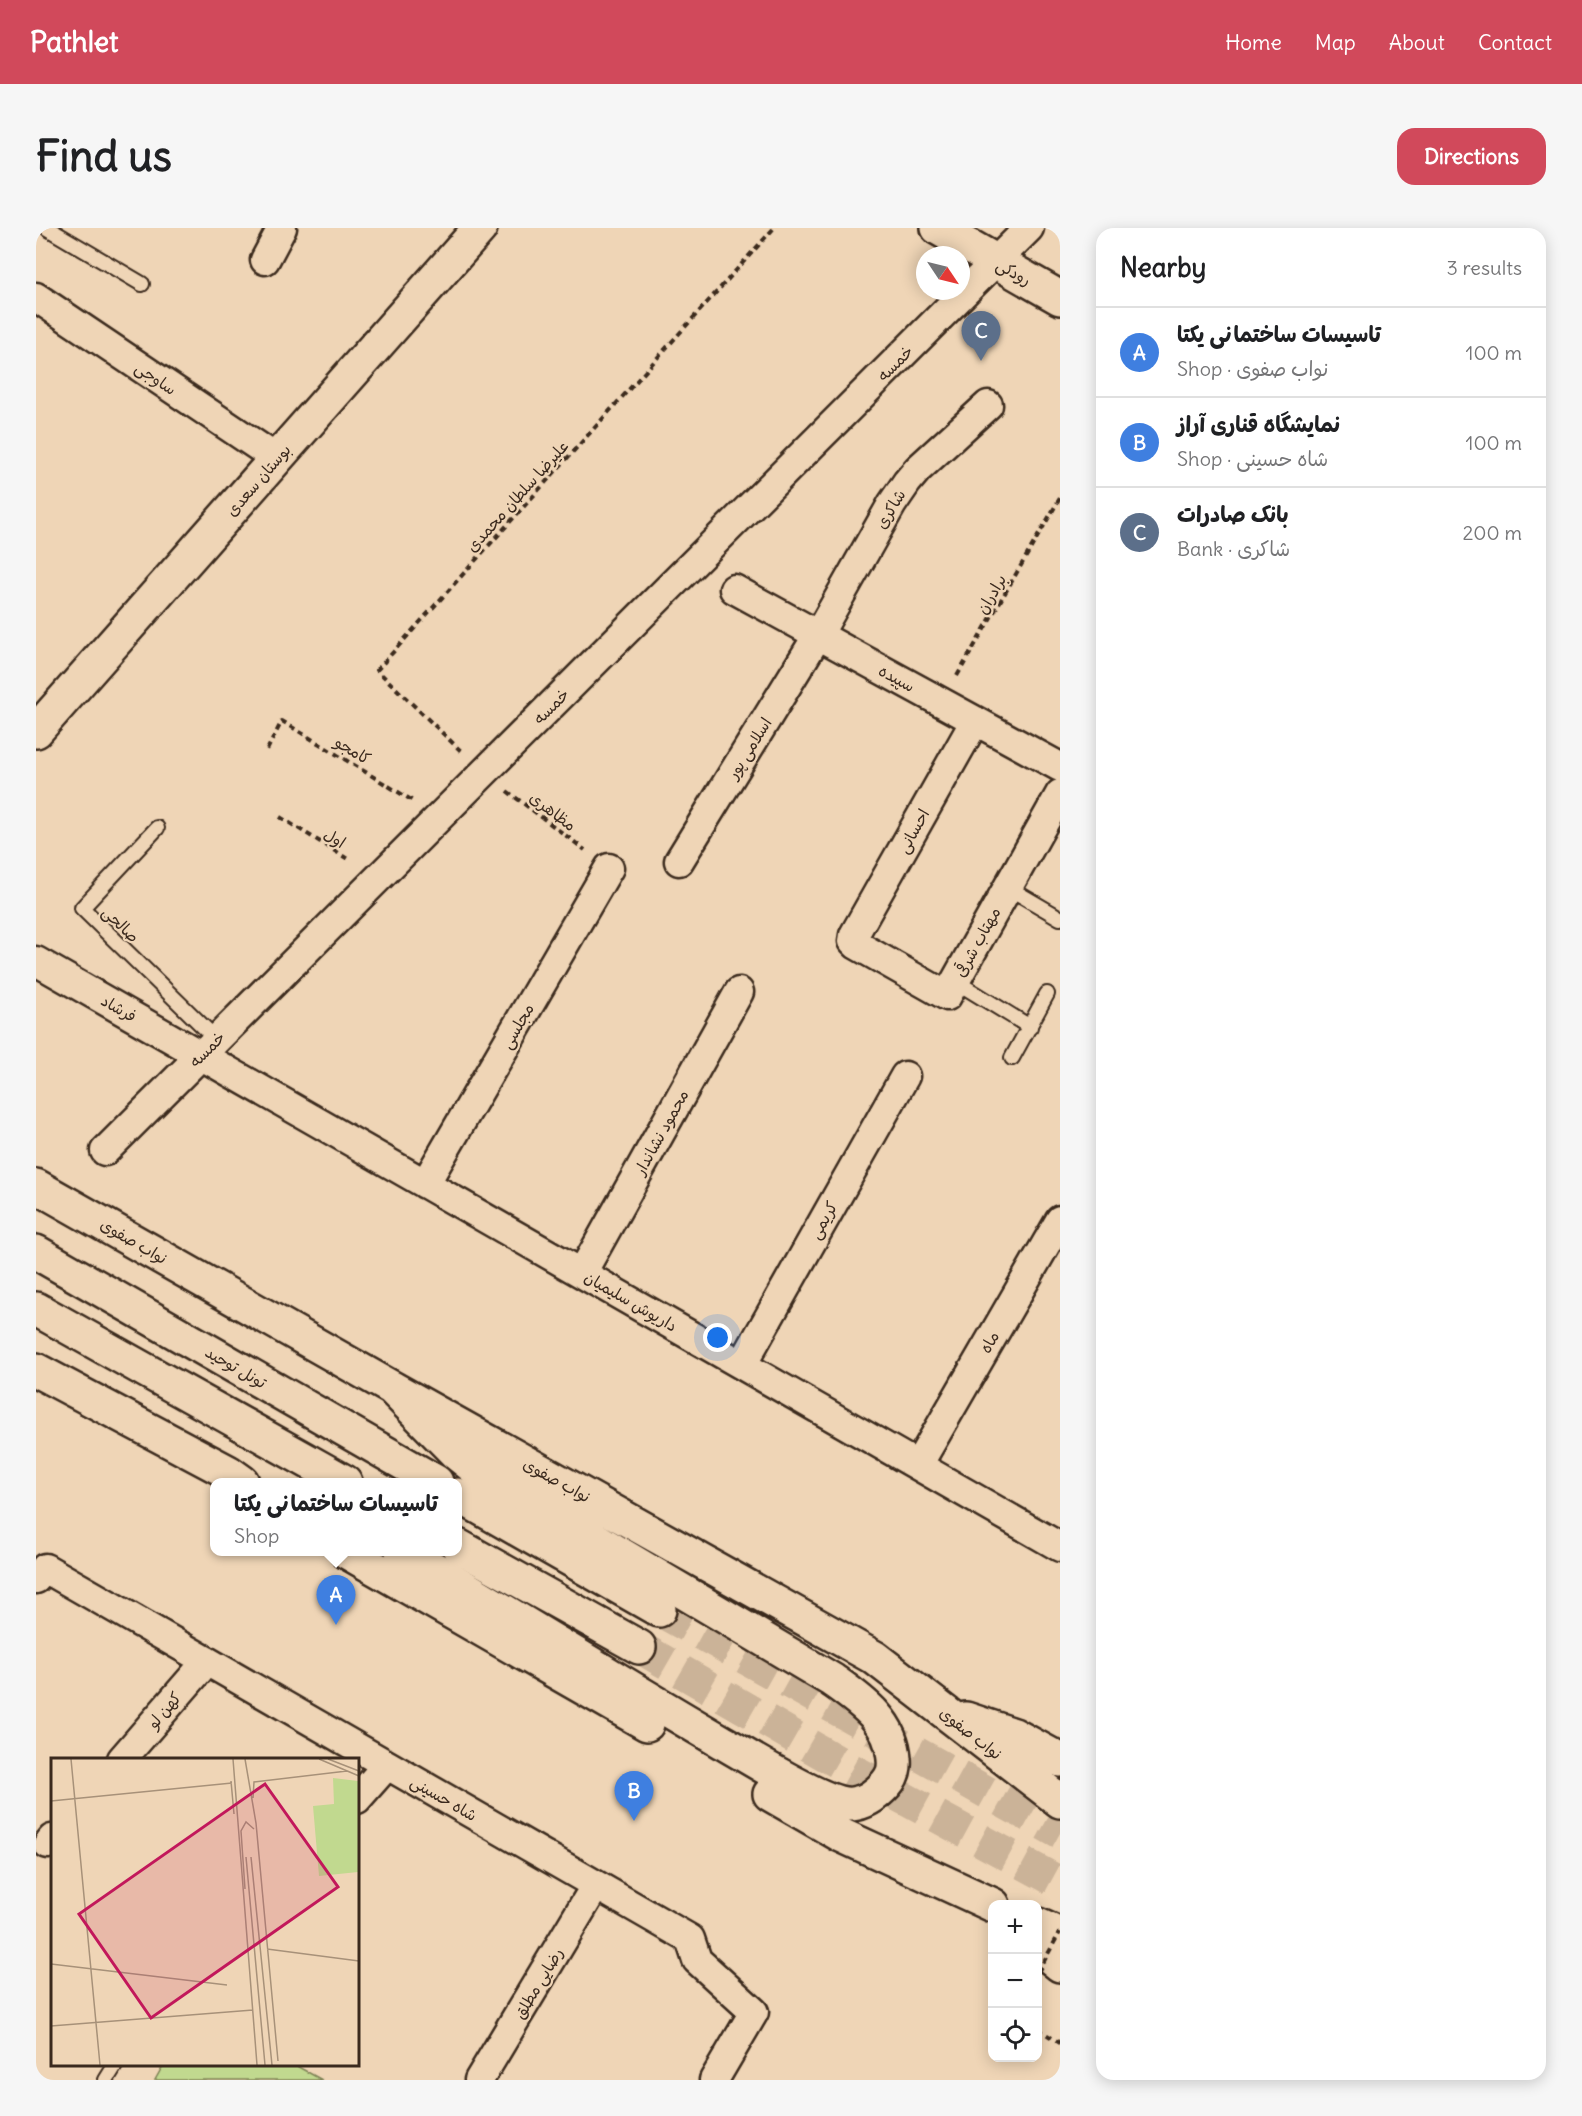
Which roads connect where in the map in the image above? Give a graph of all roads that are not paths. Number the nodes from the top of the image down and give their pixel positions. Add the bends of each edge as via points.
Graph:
1 (47, 228) edge
2 (282, 228) edge
3 (480, 228) edge
4 (938, 228) edge
5 (1029, 228) edge
6 (265, 260) dead end
7 (996, 261) junction
8 (142, 284) dead end
9 (36, 297) edge
10 (1060, 298) edge
11 (988, 405) dead end
12 (277, 459) junction
13 (734, 589) dead end
14 (818, 635) junction
15 (975, 721) junction
16 (36, 731) edge
17 (1060, 767) edge
18 (1060, 794) edge
19 (157, 828) dead end
20 (680, 861) dead end
21 (609, 868) road end
22 (1007, 888) junction
23 (1060, 918) edge
24 (853, 941) joint
25 (36, 961) edge
26 (955, 981) junction
27 (739, 992) dead end
28 (1047, 994) dead end
29 (1030, 1027) junction
30 (209, 1047) junction
31 (1012, 1058) dead end
32 (905, 1076) dead end
33 (105, 1150) dead end
34 (425, 1184) junction
35 (36, 1186) edge
36 (1060, 1220) edge
37 (36, 1252) edge
38 (582, 1273) junction
39 (36, 1309) edge
40 (742, 1365) junction
41 (36, 1370) edge
42 (392, 1388) junction
43 (918, 1465) junction
44 (238, 1478) edge
45 (338, 1478) edge
46 (429, 1478) edge
47 (462, 1497) edge
48 (1060, 1547) edge
49 (462, 1548) edge
50 (355, 1556) edge
51 (412, 1556) edge
52 (41, 1574) edge
53 (659, 1610) tunnel mouth
54 (639, 1647) tunnel mouth
55 (207, 1661) junction
56 (943, 1711) junction
57 (123, 1758) edge
58 (1060, 1760) edge
59 (387, 1765) junction
60 (358, 1798) edge
61 (1060, 1801) edge
62 (596, 1885) junction
63 (987, 1904) edge
64 (1042, 1926) edge
65 (1060, 1933) edge
66 (1042, 1950) edge
67 (1060, 1965) edge
68 (115, 2065) edge
69 (106, 2080) edge
70 (479, 2080) edge
71 (714, 2080) edge

1 - 8 lane
2 - 6 street
3 - 12 main road, بوستان سعدی
4 - 7 main road, رودکی
5 - 7 street, خمسه
7 - 10 main road, رودکی
7 - 30 street, خمسه
9 - 12 street, ساوجی
11 - 14 street, شاکری via 907,482
12 - 16 main road, بوستان سعدی
13 - 14 street, سپیده
14 - 15 street, سپیده
14 - 20 street, اسلامی پور
15 - 17 street, سپیده
15 - 24 street, احسانی
18 - 22 street, مهتاب شرقی
19 - 30 lane, صالحی via 82,909
21 - 34 street, مجلسی
22 - 23 lane
22 - 26 street, مهتاب شرقی
24 - 26 street, مهتاب شرقی via 946,996
25 - 30 street, فرشاد
26 - 29 lane
27 - 38 street, محمود نشاندار
28 - 29 lane
29 - 31 lane
30 - 33 street, خمسه
30 - 34 street, داریوش سلیمیان
32 - 40 street, کریمی
34 - 38 street, داریوش سلیمیان
35 - 42 main road, نواب صفوی
36 - 43 street, ماه
37 - 46 main road, تونل توحید
38 - 40 street, داریوش سلیمیان
39 - 45 main road
40 - 43 street, داریوش سلیمیان
41 - 44 main road
42 - 51 main road via 475,1468 860,1700 885,1728 893,1748 893,1772 880,1790 861,1803 828,1800 672,1713
42 - 56 main road, نواب صفوی via 875,1658
43 - 48 street, داریوش سلیمیان
47 - 53 main road
49 - 54 main road
50 - 63 main road via 841,1835
52 - 55 street, شاه حسینی
55 - 57 street, کهن لو
55 - 59 street, شاه حسینی
56 - 58 main road via 1014,1735
56 - 61 main road, نواب صفوی
59 - 60 street
59 - 62 street, شاه حسینی
62 - 70 street, رضایی مطلق
62 - 71 street, شاه حسینی via 690,1939 697,1960 753,2012
64 - 65 main road
66 - 67 main road
68 - 69 lane

